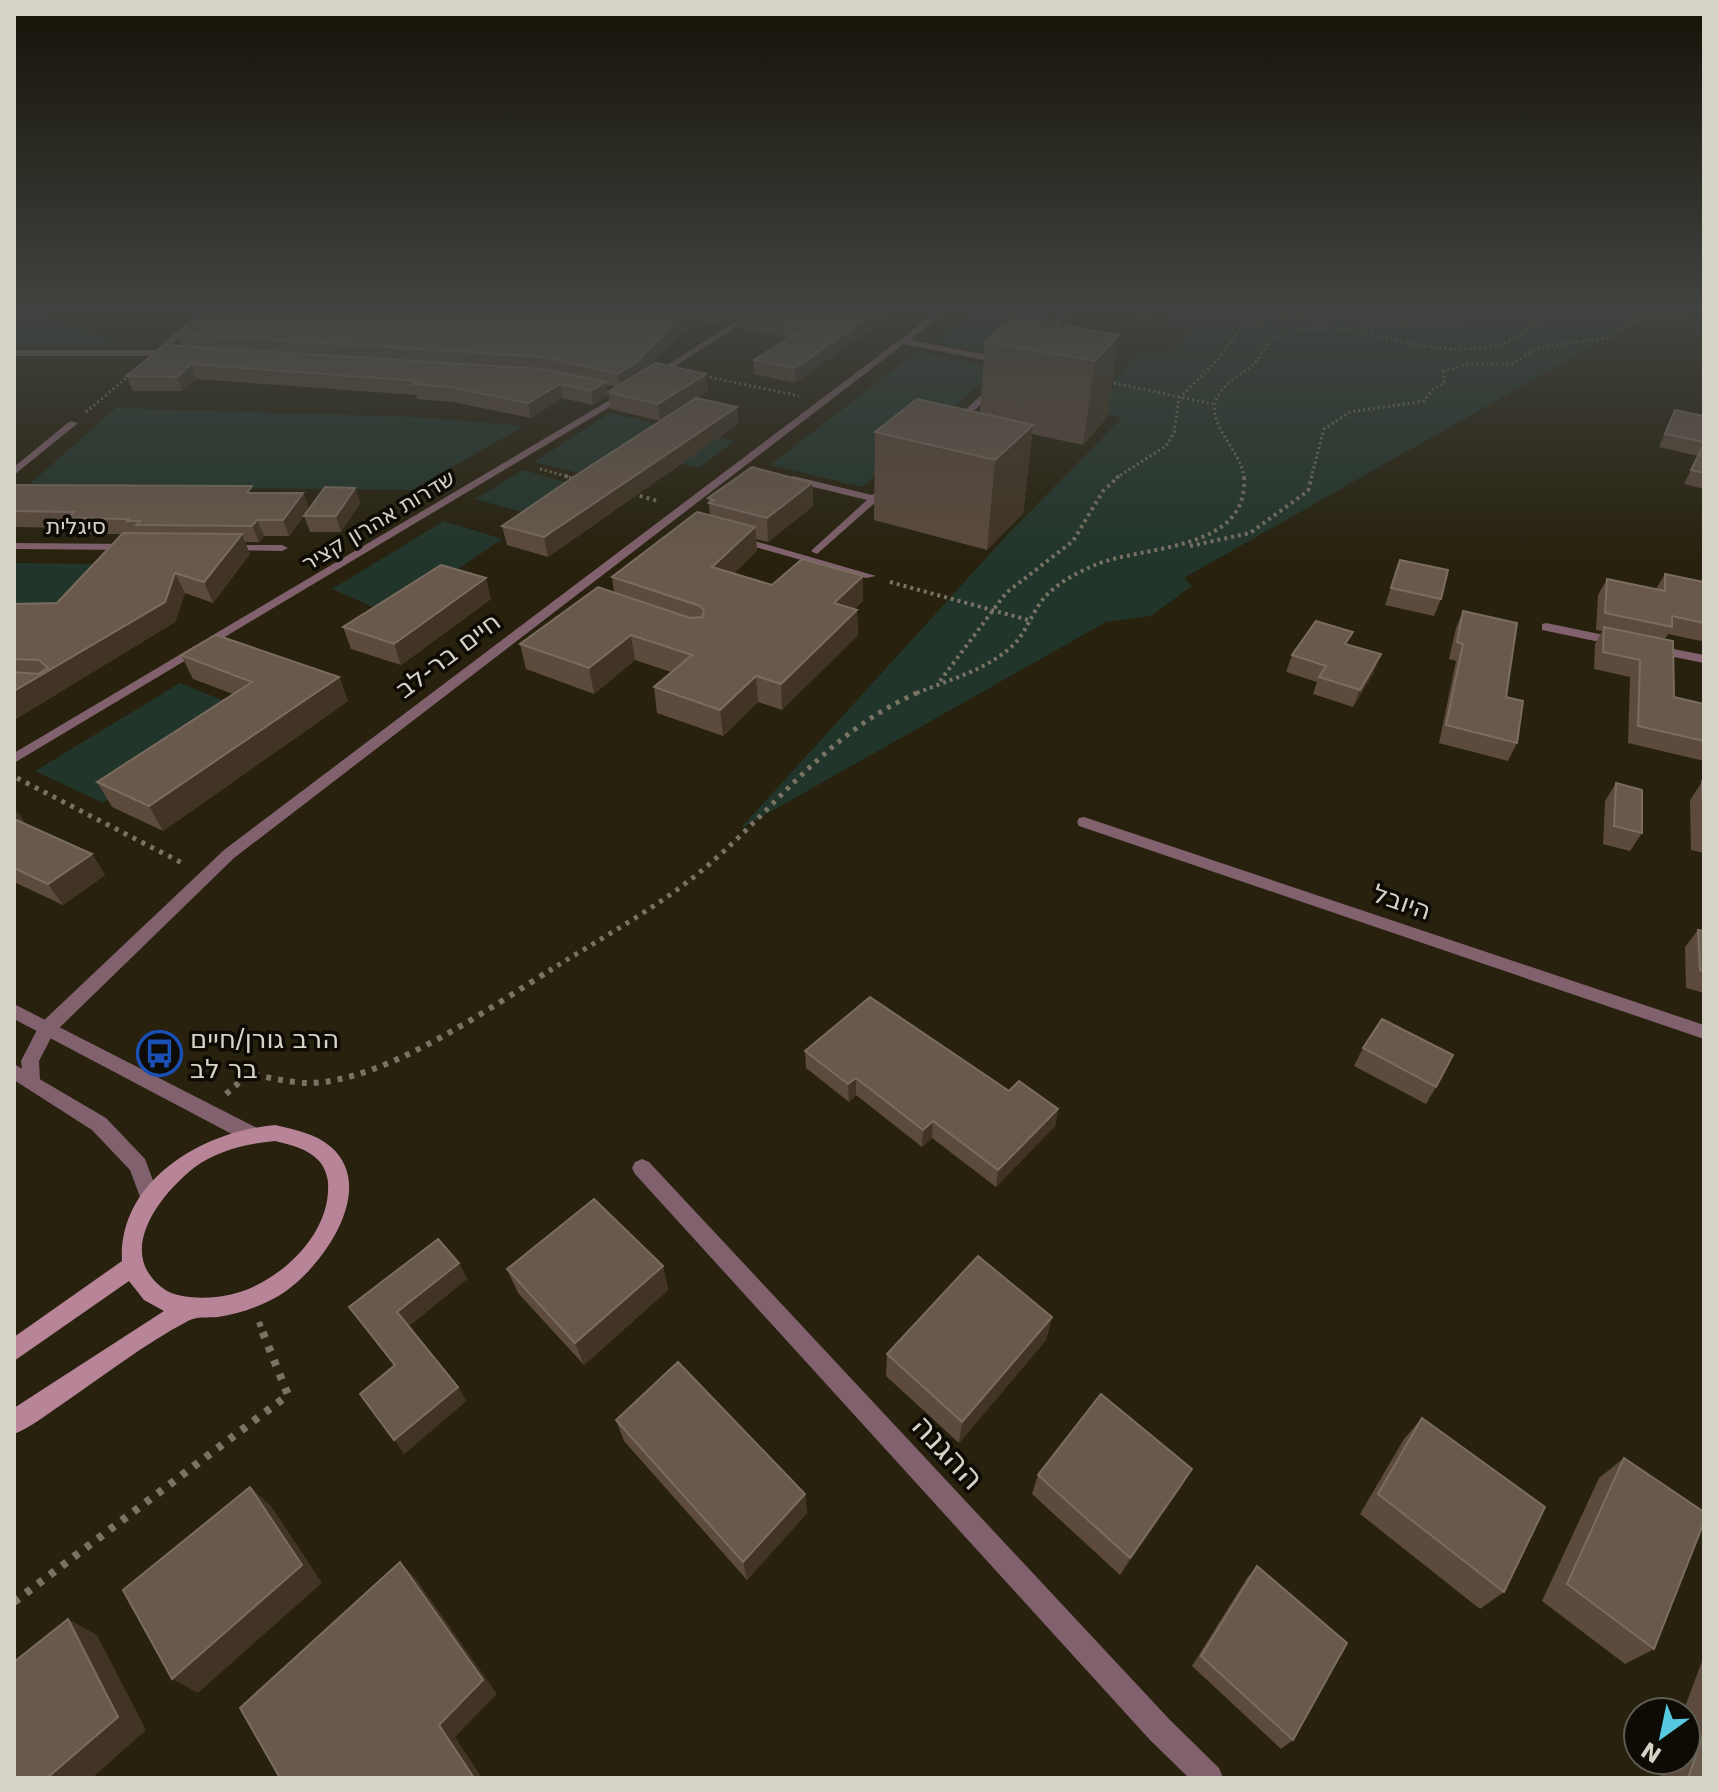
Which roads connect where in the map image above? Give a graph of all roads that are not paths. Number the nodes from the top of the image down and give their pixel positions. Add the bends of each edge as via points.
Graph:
1 (628, 394) edge
2 (837, 394) edge
3 (989, 394) edge
4 (73, 423) road end
5 (942, 437) edge
6 (741, 467) junction
7 (756, 470) edge
8 (15, 471) edge
9 (902, 474) edge
10 (785, 478) edge
11 (874, 499) junction
12 (669, 521) junction
13 (684, 525) edge
14 (727, 536) edge
15 (14, 546) edge
16 (140, 547) edge
17 (219, 548) edge
18 (282, 548) dead end
19 (817, 551) dead end
20 (870, 576) dead end
21 (572, 594) junction
22 (586, 599) edge
23 (1546, 627) dead end
24 (1629, 644) edge
25 (1644, 647) edge
26 (1704, 659) edge
27 (14, 759) edge
28 (1084, 822) dead end
29 (14, 1011) edge
30 (46, 1029) junction
31 (1704, 1032) edge
32 (22, 1076) edge
33 (252, 1135) junction
34 (642, 1168) dead end
35 (150, 1199) junction
36 (133, 1266) junction
37 (188, 1308) junction
38 (14, 1350) edge
39 (14, 1422) edge
40 (1209, 1778) edge

1 - 27 street, שדרות אהרון קציר
2 - 6 street, חיים בר-לב
3 - 5 street
4 - 8 street
6 - 7 street
6 - 12 street, חיים בר-לב
9 - 11 street
10 - 11 street
11 - 19 street
12 - 13 street
12 - 21 street, חיים בר-לב
14 - 20 street
15 - 16 street, סיגלית
17 - 18 street
21 - 22 street
21 - 30 street, חיים בר-לב via 205,874
23 - 24 street
25 - 26 street
28 - 31 street, היובל
29 - 30 street
30 - 32 street, חיים בר-לב
30 - 33 street
32 - 35 street via 99,1124 138,1165
33 - 35 main road via 186,1163
33 - 37 main road via 285,1134 313,1142 331,1157 340,1178 339,1204 310,1258 283,1281 250,1299 218,1308
34 - 40 street, ההגנה
35 - 36 main road via 135,1233
36 - 37 main road via 143,1286 162,1301
36 - 38 main road
37 - 39 main road

